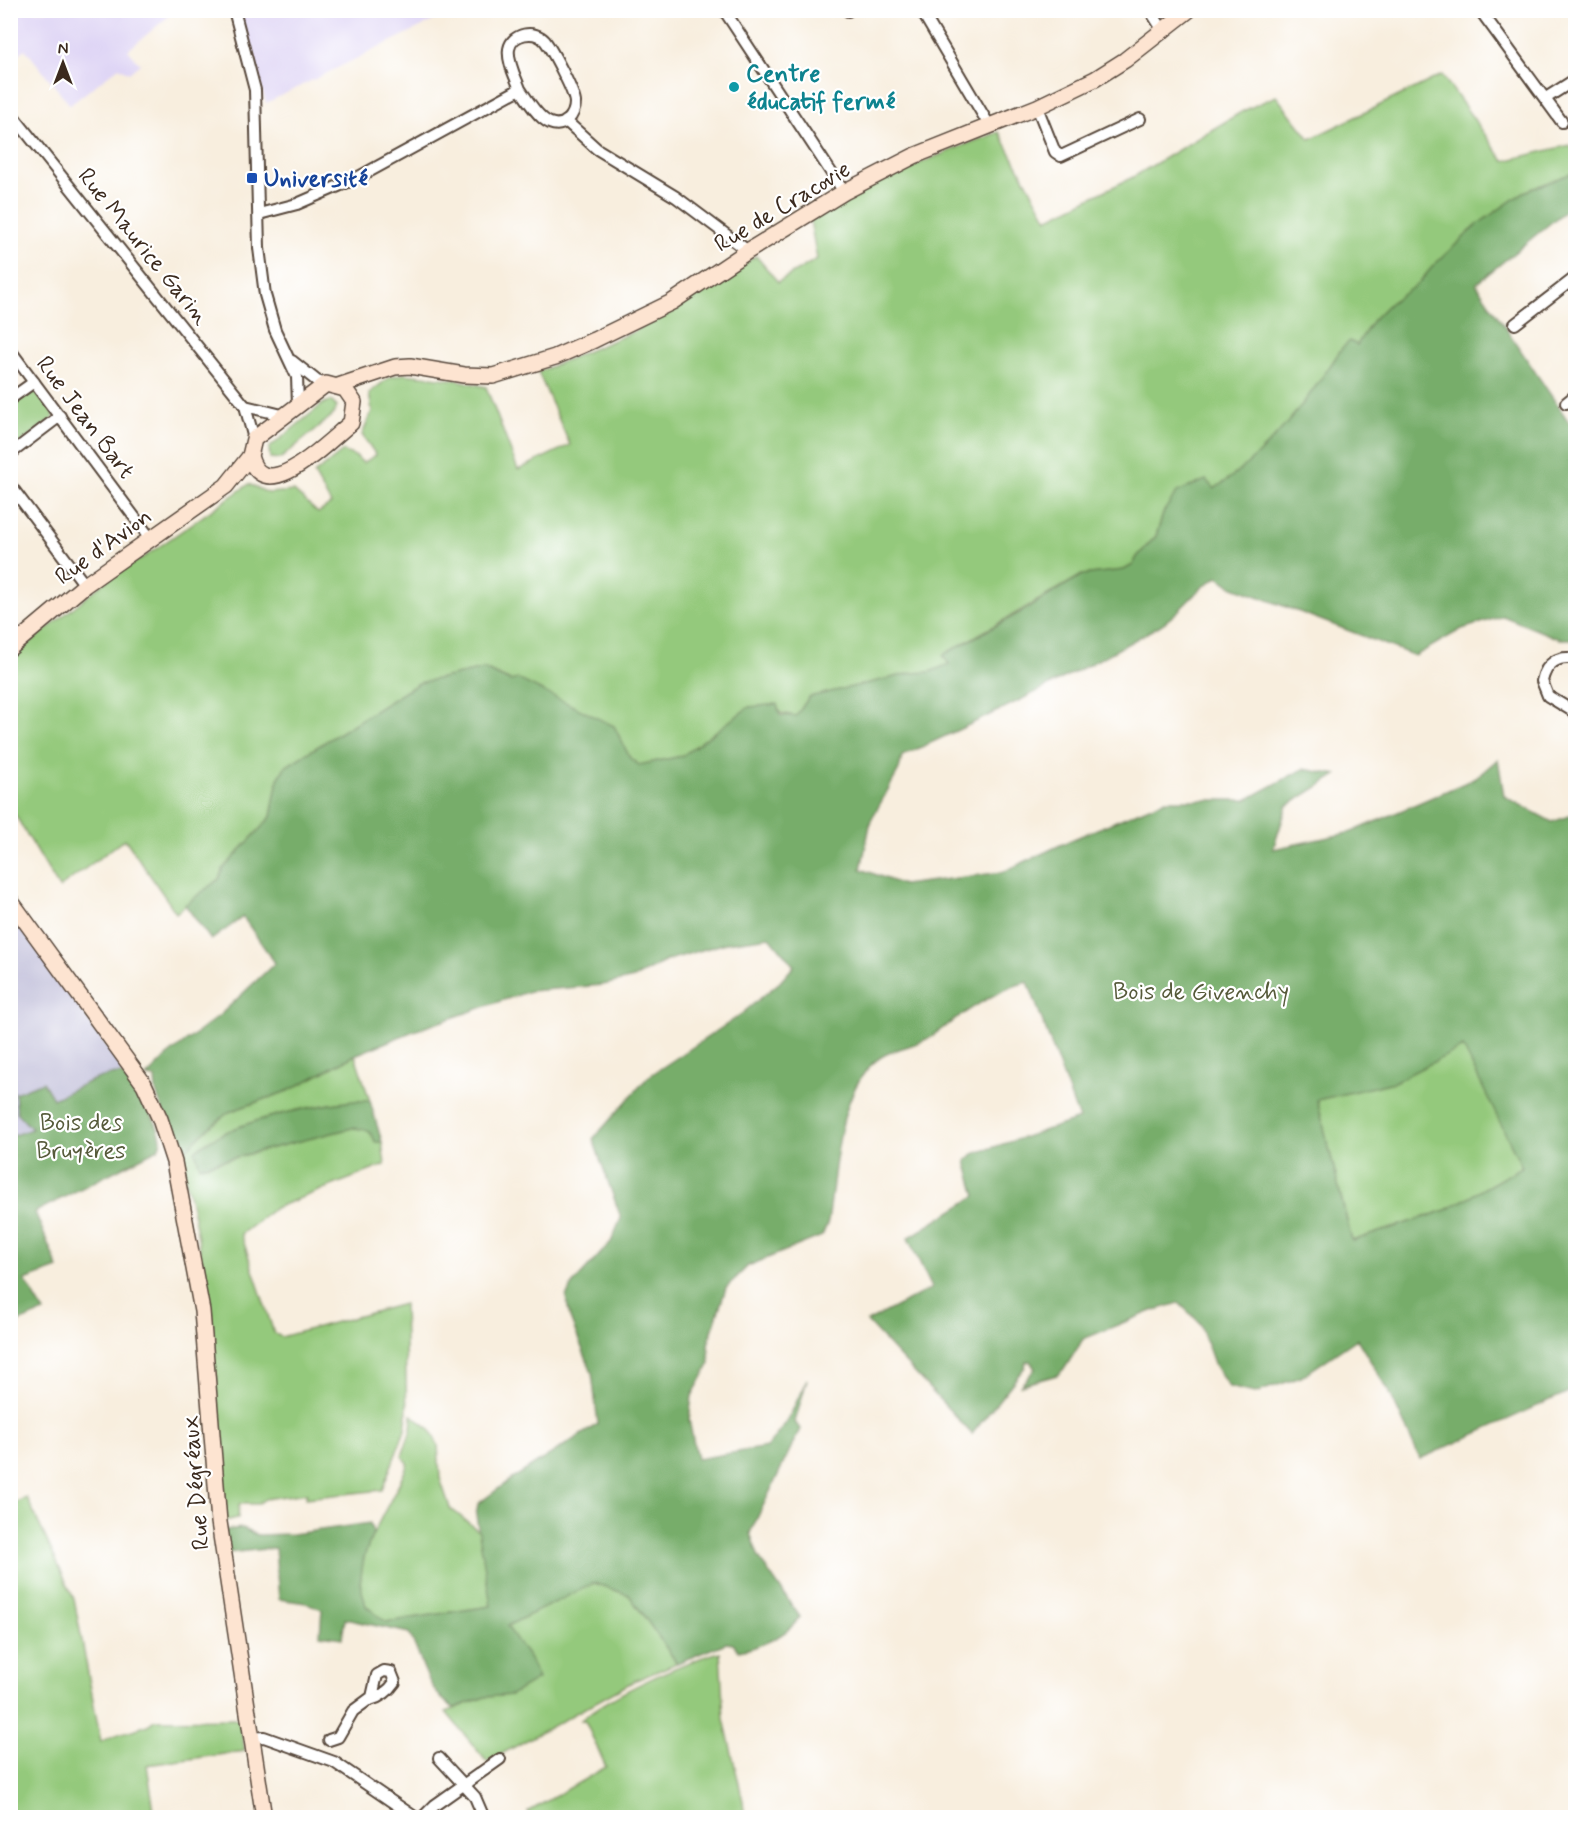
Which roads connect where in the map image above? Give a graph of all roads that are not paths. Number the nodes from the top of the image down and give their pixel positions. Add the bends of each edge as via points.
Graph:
1 (234, 10) edge
2 (724, 10) edge
3 (921, 10) edge
4 (1150, 10) edge
5 (1189, 10) edge
6 (1484, 12) edge
7 (1164, 32) junction
8 (1575, 79) edge
9 (520, 89) junction
10 (1546, 98) junction
11 (1037, 107) junction
12 (10, 111) edge
13 (1140, 119) dead end
14 (566, 121) junction
15 (1562, 122) dead end
16 (989, 125) junction
17 (844, 192) junction
18 (259, 214) junction
19 (748, 251) junction
20 (1575, 277) edge
21 (1515, 324) dead end
22 (10, 350) edge
23 (290, 358) junction
24 (381, 373) junction
25 (34, 382) junction
26 (332, 385) junction
27 (1575, 395) edge
28 (10, 399) edge
29 (1566, 403) dead end
30 (298, 404) junction
31 (245, 406) junction
32 (355, 407) junction
33 (282, 415) junction
34 (60, 416) junction
35 (254, 439) junction
36 (10, 454) edge
37 (250, 456) junction
38 (264, 475) junction
39 (10, 485) edge
40 (226, 486) junction
41 (150, 538) junction
42 (85, 585) junction
43 (10, 648) edge
44 (1575, 659) edge
45 (1575, 713) edge
46 (10, 900) edge
47 (370, 1700) dead end
48 (250, 1738) junction
49 (329, 1740) dead end
50 (439, 1758) dead end
51 (500, 1759) dead end
52 (463, 1785) junction
53 (264, 1818) edge
54 (416, 1818) edge
55 (422, 1818) edge
56 (484, 1818) edge

1 - 18 street via 255,90
2 - 17 street
3 - 16 street
4 - 7 street
5 - 7 street, Rue de Cracovie
6 - 10 street
7 - 11 street, Rue de Cracovie via 1095,80
8 - 10 street
9 - 14 street via 540,117 551,123
9 - 14 street via 509,49 517,38 537,34 547,43 574,98 574,108
9 - 18 street via 357,178 297,204
10 - 15 street
11 - 13 street via 1055,152 1061,156
11 - 16 street, Rue de Cracovie
12 - 31 street, Rue Maurice Garin
14 - 19 street via 597,149 676,197
16 - 17 street, Rue de Cracovie via 914,156
17 - 19 street, Rue de Cracovie
18 - 23 street via 265,295 275,330
19 - 24 street, Rue de Cracovie via 672,302 584,345 517,370 479,376 410,366
20 - 21 street
22 - 25 street, Rue Jean Bart
23 - 26 street via 317,381
23 - 30 street via 299,384
24 - 26 street, Rue de Cracovie
24 - 32 street via 362,390
25 - 28 street
25 - 34 street, Rue Jean Bart
26 - 30 street, Rue de Cracovie
26 - 32 street via 349,393
27 - 29 street
30 - 33 street, Rue de Cracovie
31 - 33 street
31 - 35 street, Rue Maurice Garin
32 - 38 street, Rue d'Avion via 351,423 289,473
33 - 35 street, Rue de Cracovie
34 - 36 street
34 - 41 street, Rue Jean Bart
35 - 37 street
37 - 38 street via 254,467
37 - 40 street, Rue d'Avion
38 - 40 street, Rue d'Avion
39 - 42 street
40 - 41 street, Rue d'Avion
41 - 42 street, Rue d'Avion
42 - 43 street, Rue d'Avion
44 - 45 street via 1556,660 1549,665 1542,681 1548,696
46 - 48 street, Rue Dégréaux via 140,1079 169,1146 202,1311 219,1522
47 - 49 street via 352,1711 338,1737
48 - 53 street, Rue Dégréaux
48 - 54 street via 264,1737 334,1762
50 - 52 street
51 - 52 street
52 - 55 street
52 - 56 street via 475,1797

